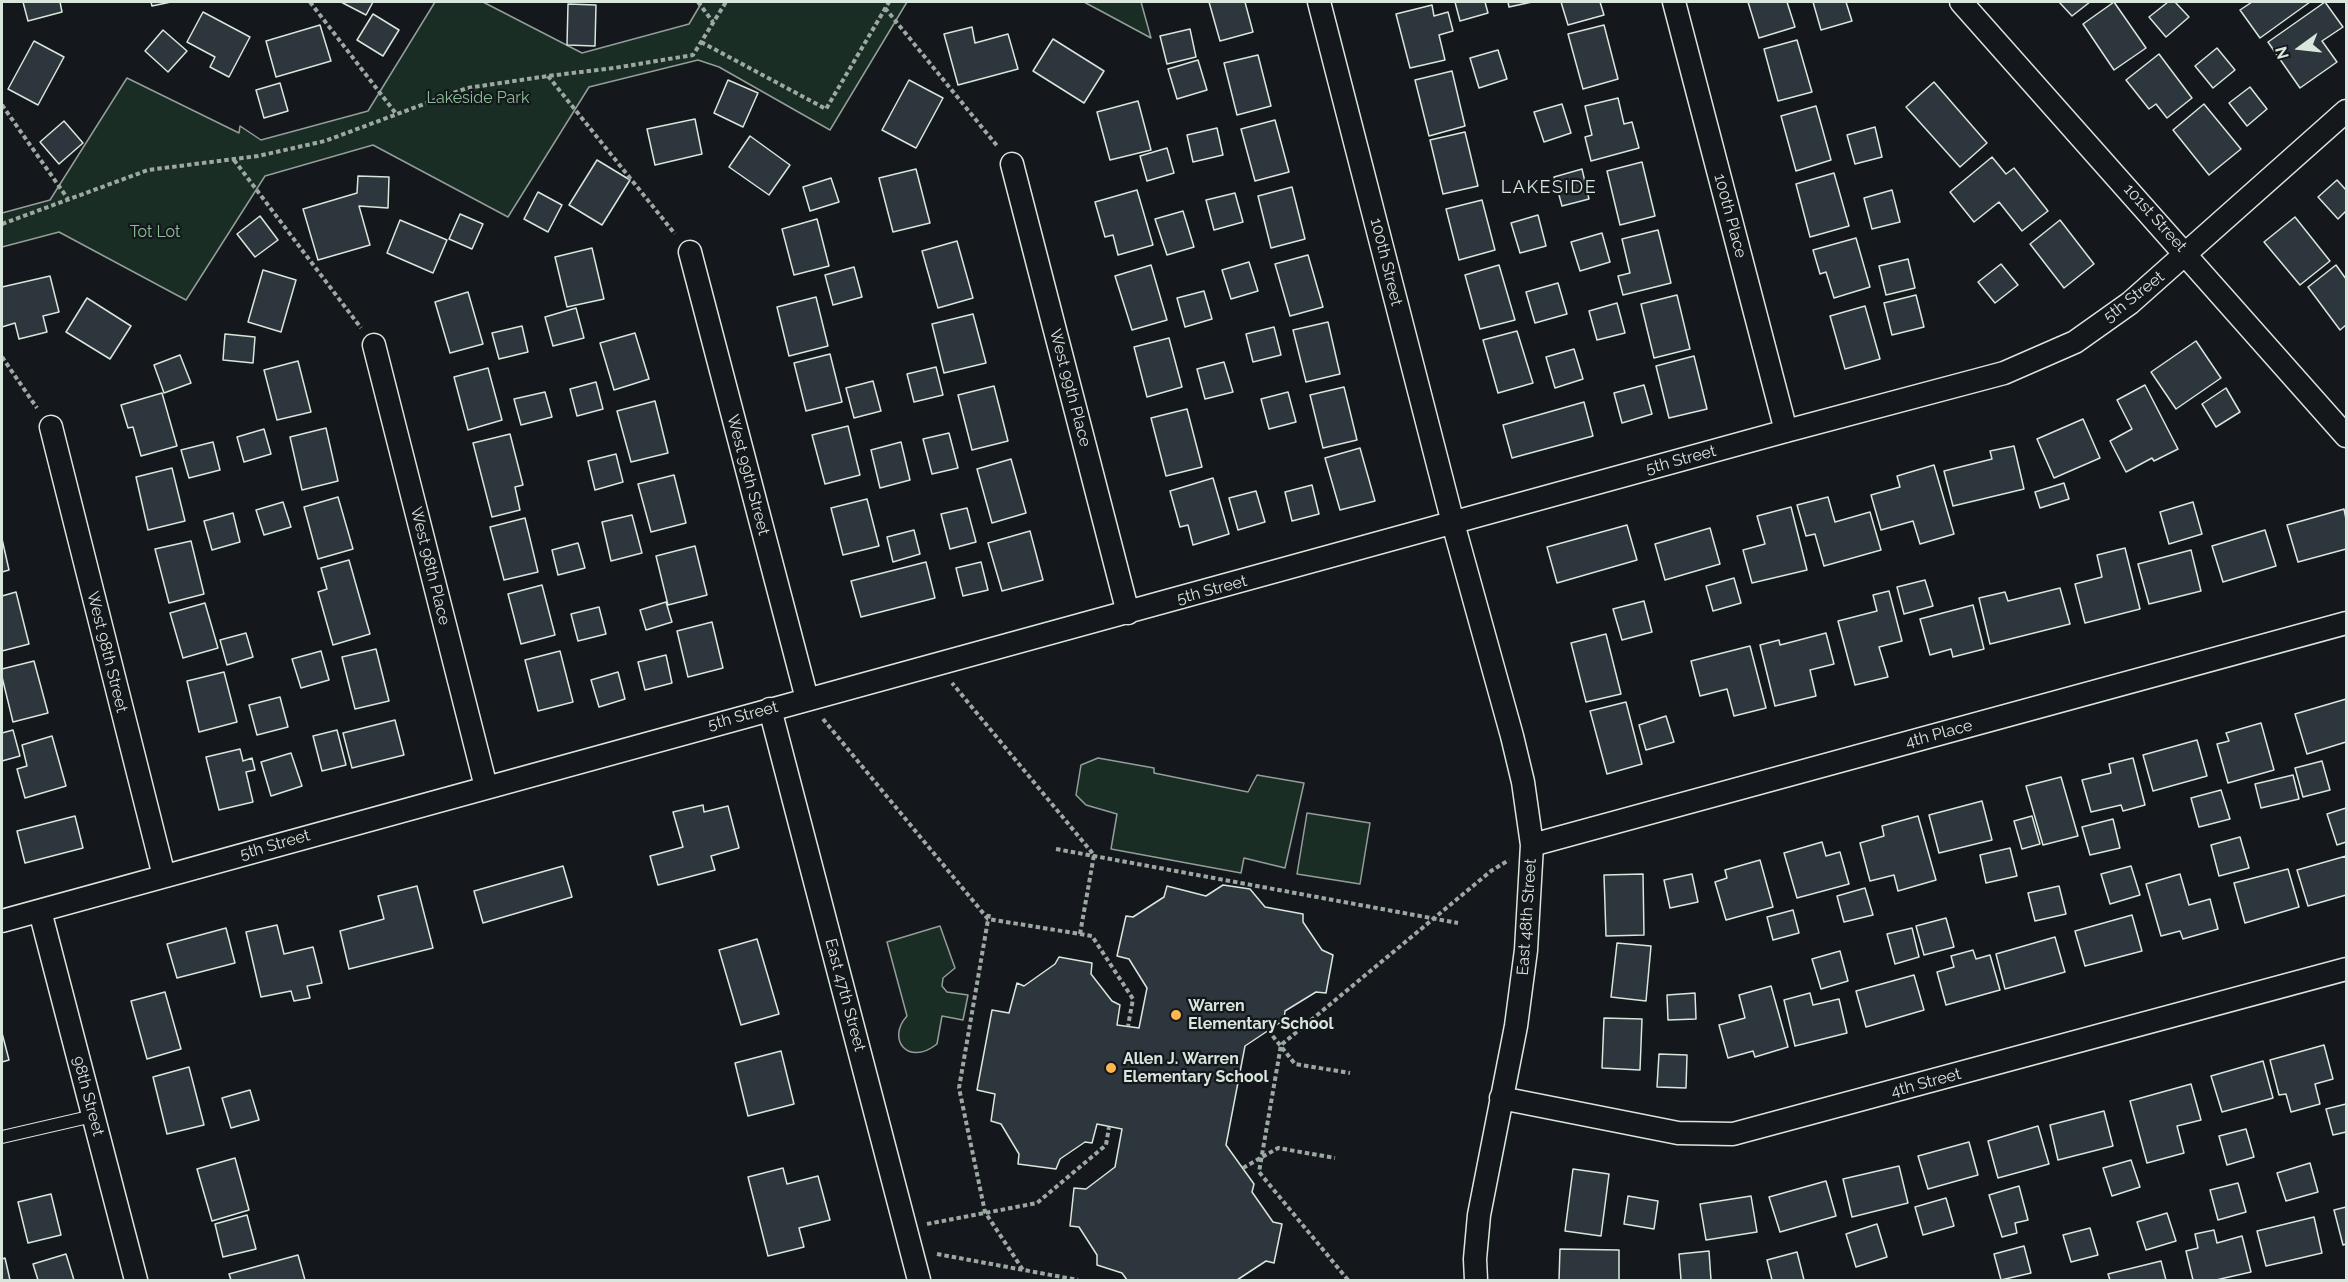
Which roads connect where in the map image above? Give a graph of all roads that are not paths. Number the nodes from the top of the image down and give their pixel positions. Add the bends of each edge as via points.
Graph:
1 (1319, 2) edge
2 (1674, 2) edge
3 (1961, 2) edge
4 (2346, 111) edge
5 (1012, 164) road end
6 (690, 252) road end
7 (2187, 254) junction
8 (374, 345) road end
9 (51, 427) road end
10 (1786, 431) junction
11 (2346, 436) edge
12 (1453, 523) junction
13 (1128, 613) junction
14 (2346, 623) edge
15 (807, 699) junction
16 (770, 709) junction
17 (486, 787) junction
18 (1532, 845) junction
19 (164, 876) junction
20 (40, 910) junction
21 (2, 921) edge
22 (2346, 969) edge
23 (1501, 1098) junction
24 (93, 1116) junction
25 (2, 1137) edge
26 (136, 1281) edge
27 (919, 1281) edge
28 (1476, 1281) edge

1 - 12 street, 100th Street
2 - 10 street, 100th Place
3 - 7 street, 101st Street
4 - 7 street, 5th Street
5 - 13 street, West 99th Place
6 - 15 street, West 99th Street
7 - 10 street, 5th Street via 2130,303 2075,342 2014,369
7 - 11 street, 101st Street
8 - 17 street, West 98th Place
9 - 19 street, West 98th Street
10 - 12 street, 5th Street
12 - 13 street, 5th Street
12 - 18 street, East 48th Street via 1515,748
13 - 15 street, 5th Street
14 - 18 street, 4th Place
15 - 16 street, 5th Street
16 - 17 street, 5th Street
16 - 27 street, East 47th Street
17 - 19 street, 5th Street
18 - 23 street, East 48th Street via 1526,950
19 - 20 street, 5th Street
20 - 21 street, 5th Street
20 - 24 street, 98th Street
22 - 23 street, 4th Street via 1733,1134 1678,1133
23 - 28 street, East 48th Street via 1479,1215
24 - 25 lane
24 - 26 street, 98th Street

